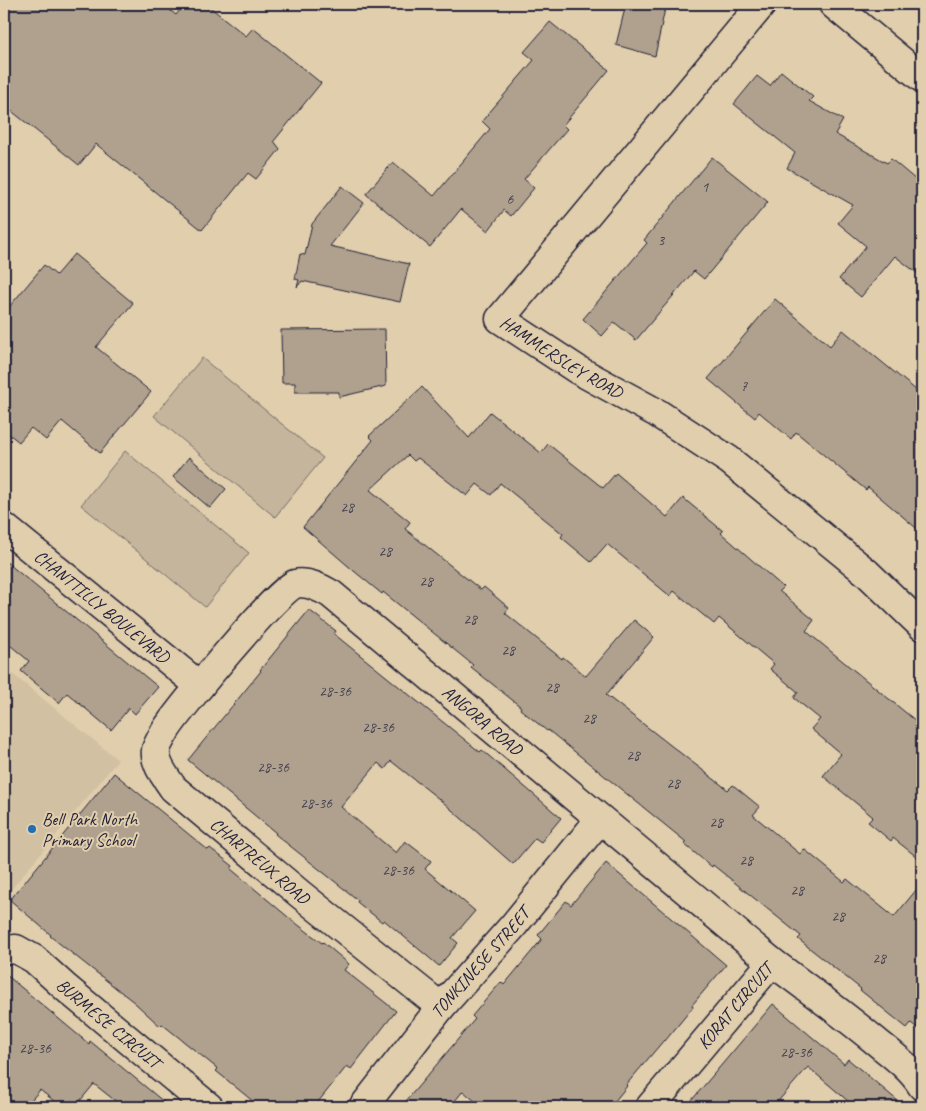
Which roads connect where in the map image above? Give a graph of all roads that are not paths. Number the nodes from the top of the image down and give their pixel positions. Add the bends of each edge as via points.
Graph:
1 (762, 4) edge
2 (833, 4) edge
3 (919, 69) edge
4 (4, 526) edge
5 (922, 626) edge
6 (200, 686) junction
7 (600, 819) junction
8 (4, 950) edge
9 (772, 962) junction
10 (441, 1007) junction
11 (922, 1086) edge
12 (210, 1107) edge
13 (363, 1107) edge
14 (650, 1107) edge

1 - 5 street, HAMMERSLEY ROAD via 500,319 578,370 657,413 729,460 866,572
2 - 3 street
4 - 6 street, CHANTTILLY BOULEVARD
6 - 7 street, ANGORA ROAD via 281,593 294,584 316,586 331,594
6 - 10 street, CHARTREUX ROAD via 165,730 156,750 160,769 173,788
7 - 9 street, ANGORA ROAD
7 - 10 street, TONKINESE STREET
8 - 12 street, BURMESE CIRCUIT via 16,950 34,959
9 - 11 street, KORAT CIRCUIT via 897,1058
9 - 14 street, KORAT CIRCUIT
10 - 13 street, TONKINESE STREET

